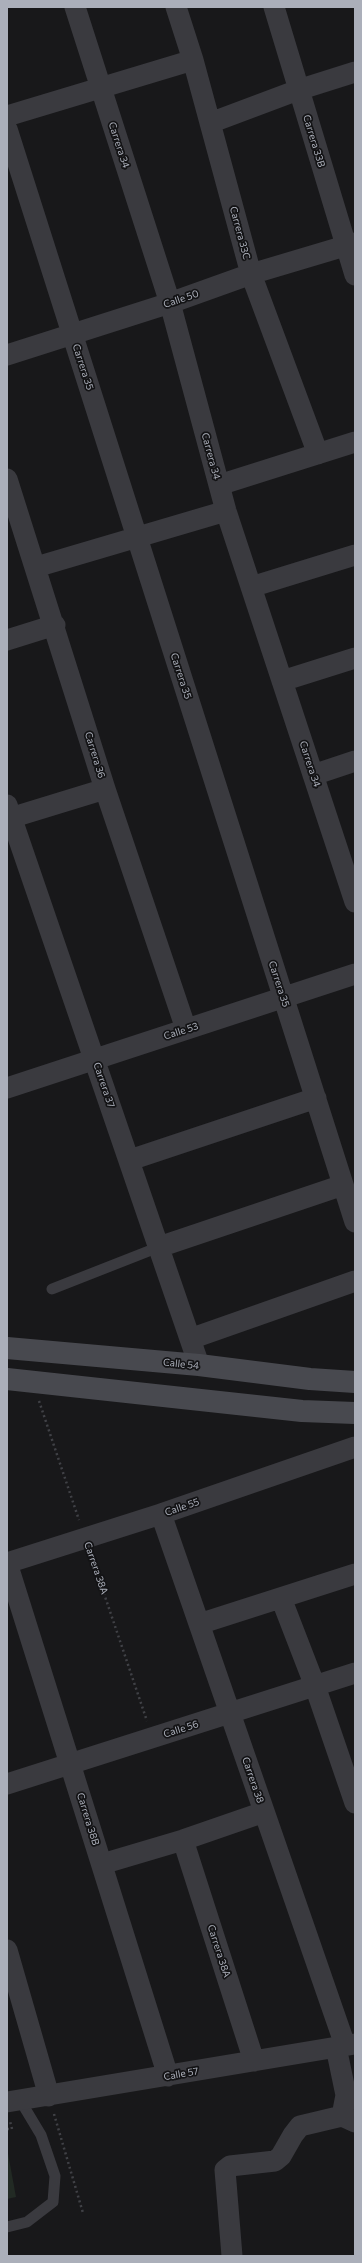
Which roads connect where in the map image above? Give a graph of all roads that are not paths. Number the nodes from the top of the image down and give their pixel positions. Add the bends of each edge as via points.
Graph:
1 (75, 7) edge
2 (176, 7) edge
3 (274, 7) edge
4 (194, 60) junction
5 (355, 72) edge
6 (101, 88) junction
7 (298, 90) junction
8 (7, 116) edge
9 (210, 123) junction
10 (7, 129) edge
11 (350, 244) edge
12 (251, 274) junction
13 (355, 275) edge
14 (170, 303) junction
15 (72, 334) junction
16 (7, 355) edge
17 (355, 442) edge
18 (318, 454) junction
19 (7, 479) edge
20 (219, 485) junction
21 (226, 511) junction
22 (12, 512) edge
23 (137, 538) junction
24 (355, 555) edge
25 (36, 567) junction
26 (251, 587) junction
27 (55, 625) junction
28 (7, 640) edge
29 (355, 658) edge
30 (282, 681) junction
31 (355, 761) edge
32 (313, 775) junction
33 (105, 789) junction
34 (8, 814) edge
35 (349, 862) edge
36 (355, 902) edge
37 (355, 974) edge
38 (284, 997) junction
39 (186, 1029) junction
40 (96, 1059) junction
41 (7, 1088) edge
42 (316, 1098) junction
43 (130, 1160) junction
44 (343, 1185) junction
45 (355, 1222) edge
46 (159, 1247) junction
47 (355, 1281) edge
48 (52, 1288) dead end
49 (190, 1339) junction
50 (7, 1348) edge
51 (199, 1365) junction
52 (7, 1379) edge
53 (355, 1382) edge
54 (355, 1414) edge
55 (355, 1447) edge
56 (161, 1514) junction
57 (7, 1563) edge
58 (355, 1574) edge
59 (281, 1598) junction
60 (199, 1624) junction
61 (355, 1673) edge
62 (315, 1686) junction
63 (230, 1713) junction
64 (70, 1764) junction
65 (7, 1784) edge
66 (355, 1802) edge
67 (264, 1812) junction
68 (183, 1840) junction
69 (102, 1864) junction
70 (7, 1950) edge
71 (346, 2045) edge
72 (254, 2061) junction
73 (168, 2076) junction
74 (49, 2096) junction
75 (13, 2101) edge
76 (349, 2119) edge
77 (7, 2227) edge
78 (232, 2256) edge

1 - 6 street, Carrera 34
2 - 4 street, Carrera 33C
3 - 7 street, Carrera 33B
4 - 6 street
4 - 9 street, Carrera 33C
5 - 7 street
6 - 8 street
6 - 14 street, Carrera 34
7 - 9 street
7 - 11 street, Carrera 33B
9 - 12 street, Carrera 33C
10 - 15 street, Carrera 35
11 - 12 street, Calle 50
11 - 13 street, Carrera 33B
12 - 14 street, Calle 50
12 - 18 street, Carrera 33C
14 - 15 street, Calle 50
14 - 20 street, Carrera 34
15 - 16 street, Calle 50
15 - 23 street, Carrera 35
17 - 18 street
18 - 20 street
19 - 22 street, Carrera 36
20 - 21 street, Carrera 34
21 - 23 street
21 - 26 street, Carrera 34
22 - 25 street, Carrera 36
23 - 25 street
23 - 38 street, Carrera 35
24 - 26 street
25 - 27 street, Carrera 36
26 - 30 street, Carrera 34
27 - 28 street
27 - 33 street, Carrera 36
29 - 30 street
30 - 32 street, Carrera 34
31 - 32 street
32 - 35 street, Carrera 34
33 - 34 street
33 - 39 street, Carrera 36
34 - 40 street, Carrera 37
35 - 36 street, Carrera 34
37 - 38 street, Calle 53
38 - 39 street, Calle 53
38 - 42 street, Carrera 35
39 - 40 street, Calle 53
40 - 41 street, Calle 53
40 - 43 street, Carrera 37
42 - 43 street
42 - 44 street, Carrera 35
43 - 46 street, Carrera 37
44 - 45 street, Carrera 35
44 - 46 street
46 - 48 lane
46 - 49 street, Carrera 37
47 - 49 street
49 - 51 street, Carrera 37
50 - 51 main road, Calle 54
51 - 53 main road, Calle 54 via 247,1373
52 - 54 main road via 302,1411
55 - 56 street, Calle 55
56 - 57 street, Calle 55
56 - 60 street, Carrera 38
57 - 64 street, Carrera 38B
58 - 59 street
59 - 60 street
59 - 62 street
60 - 63 street, Carrera 38
61 - 62 street, Calle 56
62 - 63 street, Calle 56
62 - 66 street
63 - 64 street, Calle 56
63 - 67 street, Carrera 38
64 - 65 street, Calle 56
64 - 69 street, Carrera 38B
67 - 68 street
67 - 71 street, Carrera 38
68 - 69 street
68 - 72 street, Carrera 38A
69 - 73 street, Carrera 38B
70 - 74 street
71 - 72 street, Calle 57
71 - 76 street, Carrera 38 via 346,2095
72 - 73 street, Calle 57
73 - 74 street, Calle 57
74 - 75 street, Calle 57
75 - 77 lane via 41,2135 55,2176 53,2202 27,2222
76 - 78 street via 300,2126 281,2156 272,2163 230,2166 225,2170

